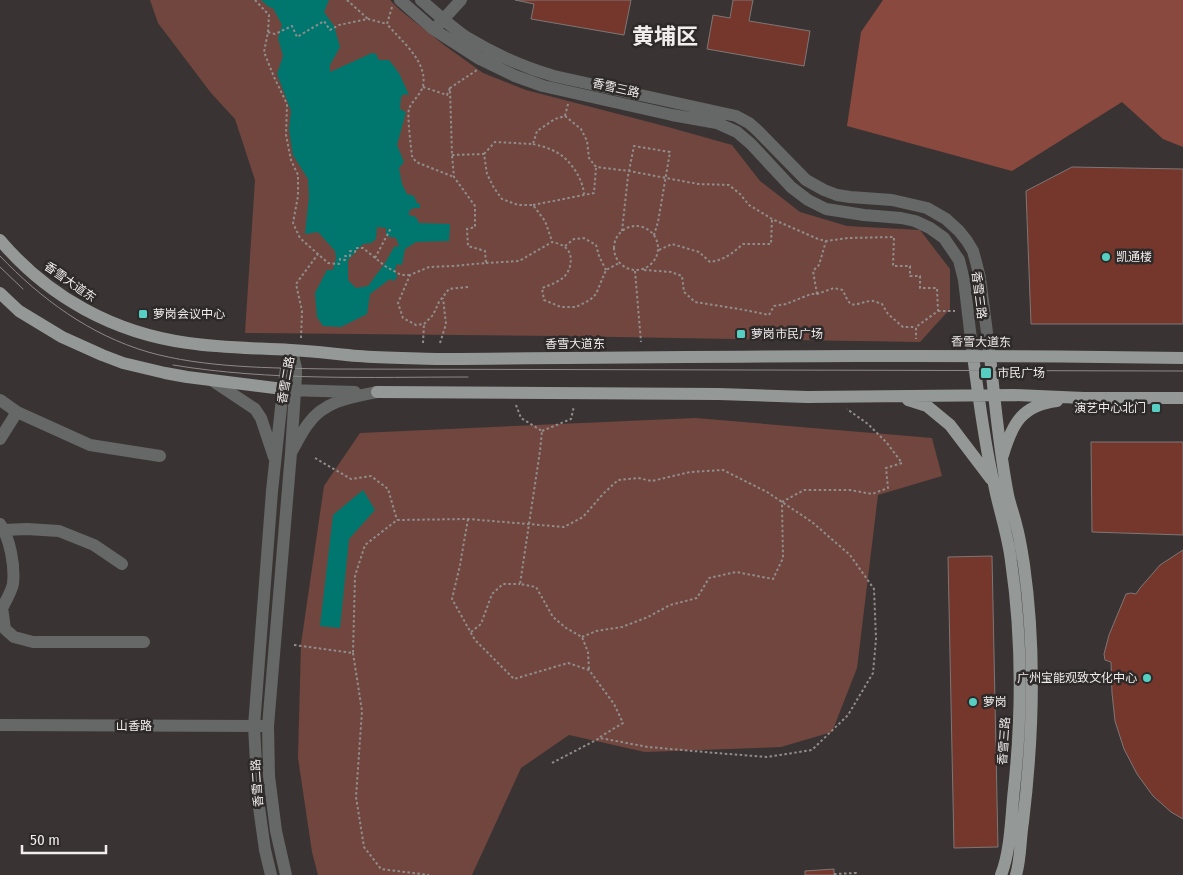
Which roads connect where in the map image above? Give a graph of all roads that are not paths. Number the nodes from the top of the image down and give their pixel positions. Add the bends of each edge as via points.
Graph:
1 (400, 0) edge
2 (422, 0) edge
3 (461, 0) edge
4 (443, 20) junction
5 (433, 29) junction
6 (0, 240) edge
7 (0, 293) edge
8 (291, 350) junction
9 (973, 356) junction
10 (990, 356) junction
11 (1183, 358) edge
12 (213, 380) junction
13 (289, 390) junction
14 (377, 392) junction
15 (979, 395) junction
16 (994, 395) junction
17 (881, 396) junction
18 (1084, 398) junction
19 (1183, 398) edge
20 (0, 400) edge
21 (17, 412) junction
22 (0, 439) edge
23 (291, 453) junction
24 (160, 456) dead end
25 (1002, 460) junction
26 (276, 461) junction
27 (994, 483) junction
28 (2, 527) edge
29 (122, 564) dead end
30 (1, 610) edge
31 (144, 642) dead end
32 (0, 725) edge
33 (254, 726) junction
34 (268, 726) junction
35 (271, 875) edge
36 (286, 875) edge
37 (1001, 875) edge
38 (1016, 875) edge

1 - 5 street, 香雪三路
2 - 4 street, 香雪三路
3 - 4 street
4 - 5 street
4 - 10 street, 香雪三路 via 493,52 528,68 736,116 757,130 806,180 824,190 837,195 907,202 927,208 959,231 973,251 980,278
5 - 9 street, 香雪三路 via 478,58 543,86 717,123 737,132 791,188 826,209 901,218 930,228 944,238 959,260
6 - 8 main road, 香雪大道东 via 50,288 115,324 160,338 206,346
7 - 12 main road via 19,310 62,337 102,355 165,373
8 - 9 main road, 香雪大道东 via 437,359
8 - 13 street, 香雪二路 via 286,368
9 - 10 main road, 香雪大道东
9 - 15 main road, 香雪三路
10 - 11 main road, 香雪大道东
10 - 16 main road, 香雪三路
12 - 13 main road
12 - 26 street via 255,409
13 - 14 street
13 - 23 street, 香雪二路
13 - 26 street, 香雪二路
14 - 17 main road
14 - 23 street via 344,399 324,408 309,422
15 - 16 main road
15 - 17 main road
15 - 27 main road, 香雪三路
16 - 18 main road
16 - 25 main road, 香雪三路
17 - 27 main road via 927,406 950,425
18 - 19 main road
18 - 25 main road via 1049,402 1028,410 1014,426
20 - 21 street
21 - 22 street
21 - 24 street via 90,445
23 - 34 street, 香雪二路
25 - 38 main road, 香雪三路 via 1024,565 1032,672 1028,785
26 - 33 street, 香雪二路
27 - 37 main road, 香雪三路 via 1011,561 1019,655 1015,781 1005,866
28 - 29 street via 59,531 94,544
28 - 30 street via 13,562 12,585
30 - 31 street via 5,629 23,640
32 - 33 street, 山香路
33 - 34 street, 山香路
33 - 35 street, 香雪二路 via 258,800
34 - 36 street, 香雪二路 via 269,776

